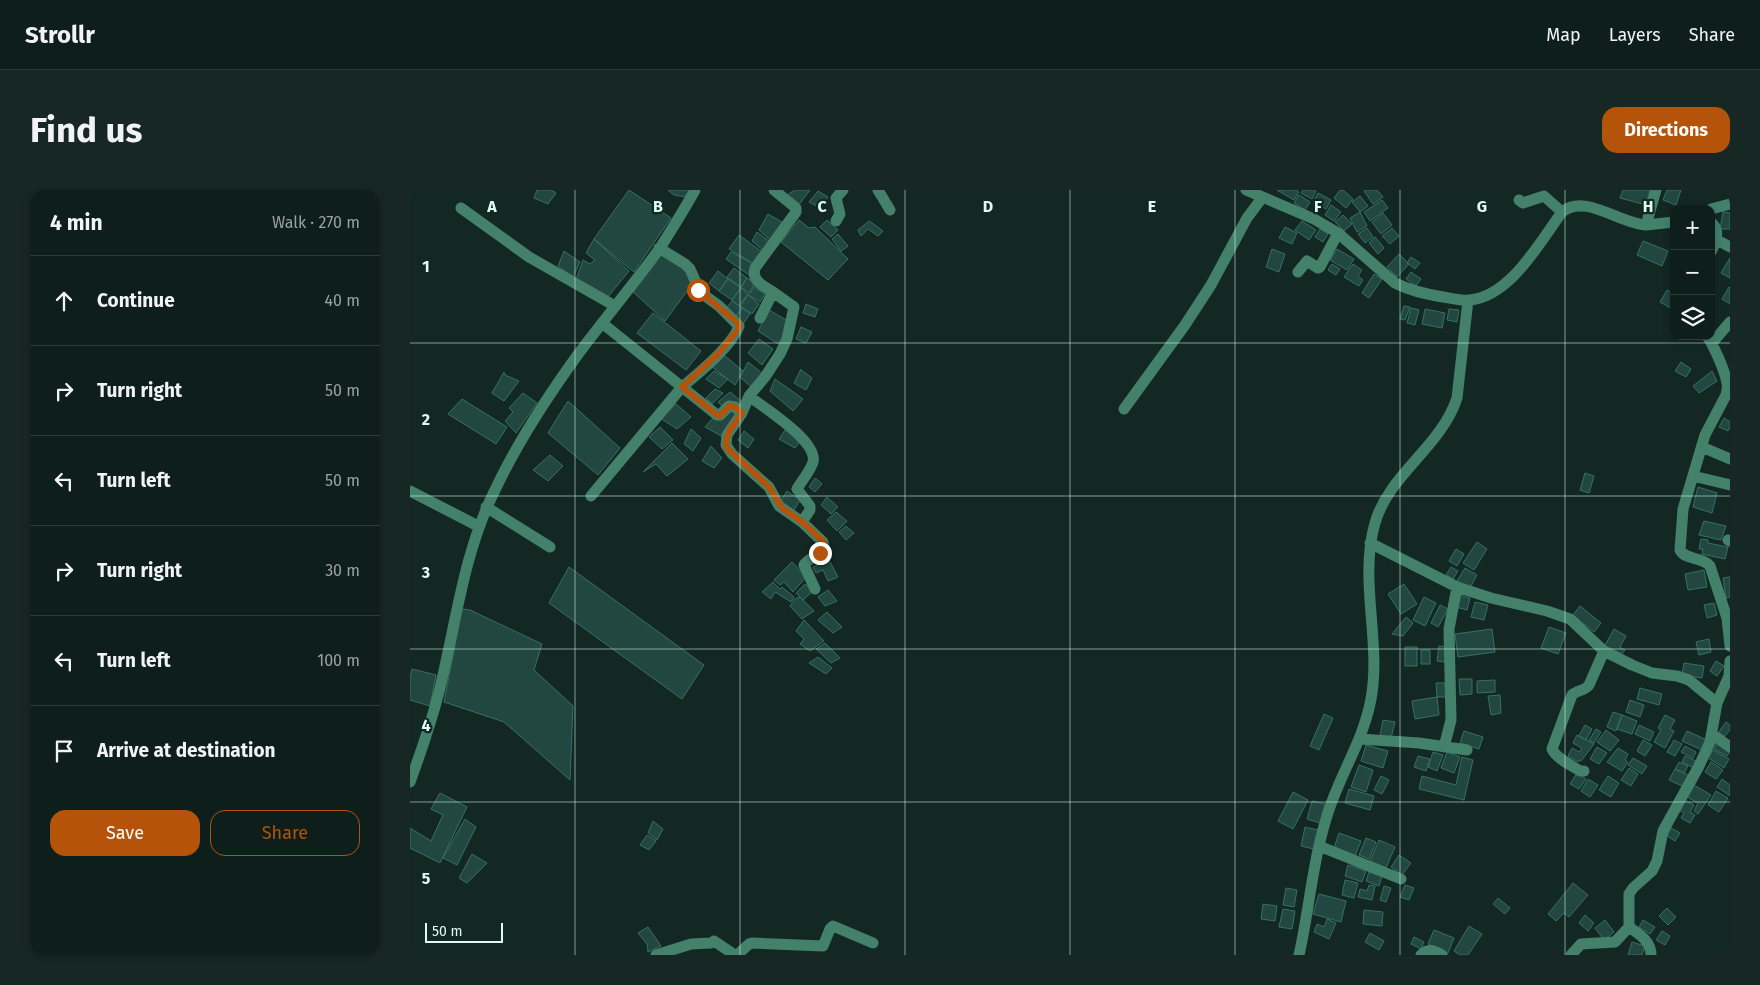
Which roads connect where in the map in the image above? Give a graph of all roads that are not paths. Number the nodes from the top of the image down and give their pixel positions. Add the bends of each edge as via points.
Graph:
1 (695, 190) edge
2 (843, 190) edge
3 (878, 190) edge
4 (1246, 190) edge
5 (1656, 190) edge
6 (778, 191) edge
7 (1262, 198) junction
8 (1519, 200) dead end
9 (1730, 204) edge
10 (461, 208) dead end
11 (1715, 208) edge
12 (890, 210) dead end
13 (1562, 212) junction
14 (836, 221) dead end
15 (1670, 222) edge
16 (1646, 225) junction
17 (1715, 225) edge
18 (1338, 233) junction
19 (1717, 240) junction
20 (1730, 247) edge
21 (660, 248) junction
22 (1712, 250) edge
23 (1298, 272) dead end
24 (773, 292) junction
25 (1468, 300) junction
26 (614, 306) junction
27 (760, 318) dead end
28 (602, 323) junction
29 (1728, 327) edge
30 (1715, 336) edge
31 (1710, 340) edge
32 (682, 387) junction
33 (749, 396) junction
34 (1124, 409) dead end
35 (742, 413) junction
36 (1702, 447) junction
37 (1730, 459) edge
38 (1693, 476) junction
39 (1730, 485) edge
40 (410, 491) edge
41 (591, 496) dead end
42 (486, 507) junction
43 (802, 522) junction
44 (478, 526) junction
45 (1370, 544) junction
46 (550, 547) dead end
47 (1457, 587) junction
48 (815, 589) dead end
49 (1730, 646) edge
50 (1604, 651) junction
51 (1730, 661) edge
52 (1717, 703) junction
53 (1712, 734) junction
54 (1360, 739) junction
55 (1444, 747) junction
56 (1730, 747) edge
57 (1466, 750) dead end
58 (1584, 770) dead end
59 (410, 782) edge
60 (1320, 846) junction
61 (1402, 879) dead end
62 (1629, 927) junction
63 (873, 943) dead end
64 (656, 955) edge
65 (736, 955) edge
66 (1300, 955) edge
67 (1421, 955) edge
68 (1442, 955) edge
69 (1571, 955) edge
70 (1651, 955) edge

1 - 21 street
2 - 14 street via 836,198 840,214
3 - 12 street
4 - 7 street
5 - 16 street
6 - 24 street via 796,208 796,212 753,273 756,280
7 - 18 street via 1314,219
7 - 34 street via 1185,325
8 - 13 street via 1523,203 1544,196
9 - 11 street
10 - 26 street via 529,257
13 - 16 street via 1574,206 1586,206
13 - 25 street via 1532,256 1514,274 1492,293
15 - 16 street
17 - 19 street
18 - 23 street via 1318,268 1307,261
18 - 25 street via 1404,288 1422,294
19 - 20 street
19 - 22 street
21 - 26 street
21 - 32 street via 685,264 700,292 739,326 719,353
24 - 27 street
24 - 33 street via 793,305 794,312 780,354
25 - 45 street via 1457,398 1434,438 1390,490 1375,521
26 - 28 street
28 - 32 street
28 - 42 street via 550,394 513,454
29 - 30 street
31 - 36 street via 1728,384
32 - 35 street via 717,415 720,416 729,406
32 - 41 street
33 - 35 street
33 - 43 street via 802,437 812,451 812,463 797,489 811,508
35 - 43 street via 727,435 727,448 769,487 782,508
36 - 37 street
36 - 38 street
38 - 39 street
38 - 49 street via 1683,509 1680,550 1684,555 1705,561 1710,566 1727,618
40 - 44 street
42 - 44 street
42 - 46 street
43 - 48 street via 824,542 822,551 804,565
44 - 59 street via 440,691
45 - 47 street
45 - 54 street via 1374,673 1370,704
47 - 50 street via 1570,619
47 - 55 street via 1449,629 1451,720
50 - 52 street via 1652,673 1688,680
50 - 58 street via 1587,688 1572,695 1552,748 1554,753 1580,771
51 - 52 street via 1729,676
52 - 53 street
53 - 56 street
53 - 62 street via 1699,766 1663,831 1652,871 1629,894
54 - 55 street
54 - 60 street via 1330,806
55 - 57 street
60 - 61 street
60 - 66 street
62 - 69 street via 1615,942 1581,944
62 - 70 street via 1647,942
63 - 65 street via 833,926 824,946 752,943
64 - 65 street via 691,944 713,942
67 - 68 street via 1432,950

